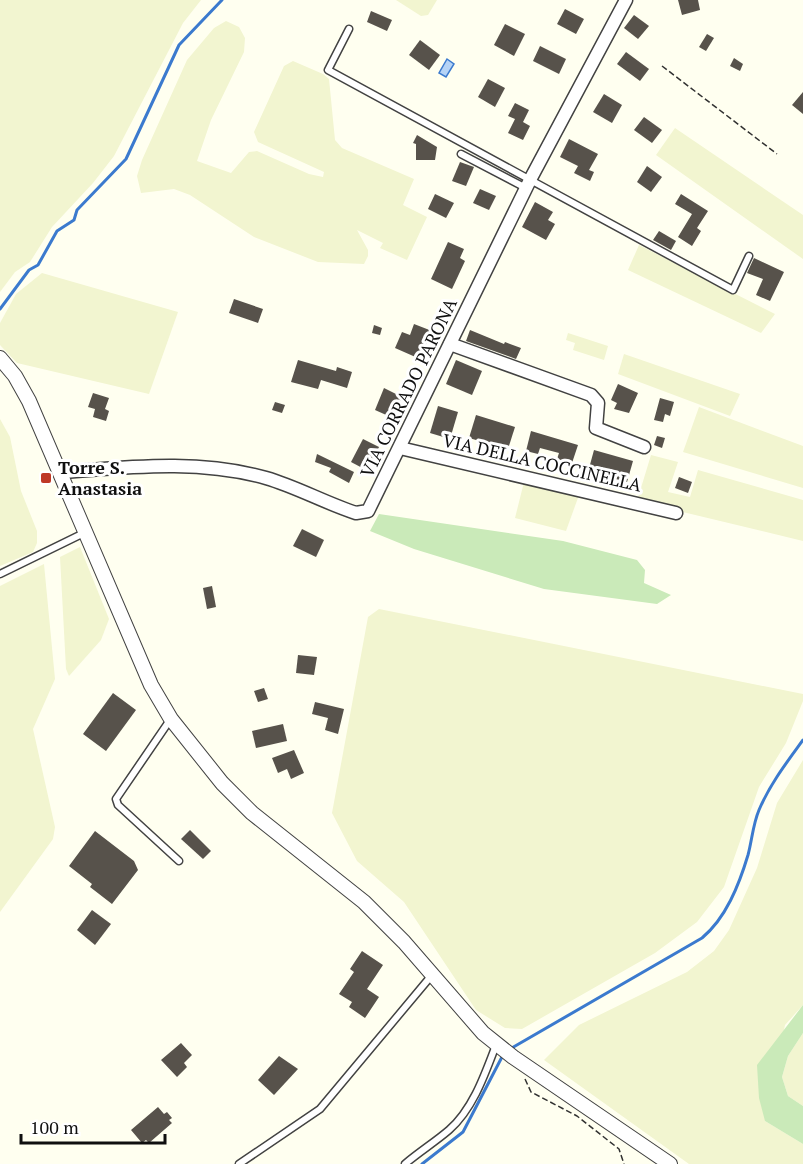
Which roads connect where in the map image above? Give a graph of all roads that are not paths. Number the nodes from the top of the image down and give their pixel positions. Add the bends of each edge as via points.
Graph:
1 (626, 0) edge
2 (349, 29) dead end
3 (461, 154) dead end
4 (528, 184) junction
5 (749, 256) dead end
6 (450, 344) junction
7 (0, 358) edge
8 (644, 447) dead end
9 (400, 448) junction
10 (62, 472) junction
11 (676, 513) dead end
12 (86, 532) junction
13 (0, 574) edge
14 (171, 719) junction
15 (179, 861) dead end
16 (432, 975) junction
17 (497, 1045) junction
18 (239, 1164) edge
19 (405, 1164) edge
20 (670, 1164) edge

1 - 4 street, VIA CORRADO PARONA
2 - 4 lane via 328,70
3 - 4 lane
4 - 5 lane via 733,290
4 - 6 street, VIA CORRADO PARONA
6 - 8 street via 591,395 598,403 596,428
6 - 9 street, VIA CORRADO PARONA
7 - 10 street via 22,388
9 - 10 street, VIA CORRADO PARONA via 373,505 363,514 269,478 227,469 160,466
9 - 11 street, VIA DELLA COCCINELLA
10 - 12 street
12 - 13 lane
12 - 14 street via 142,663
14 - 15 lane via 116,799
14 - 16 street via 209,768 252,813 364,902
16 - 17 street
16 - 18 lane via 320,1109
17 - 19 lane via 462,1114 450,1129
17 - 20 street

